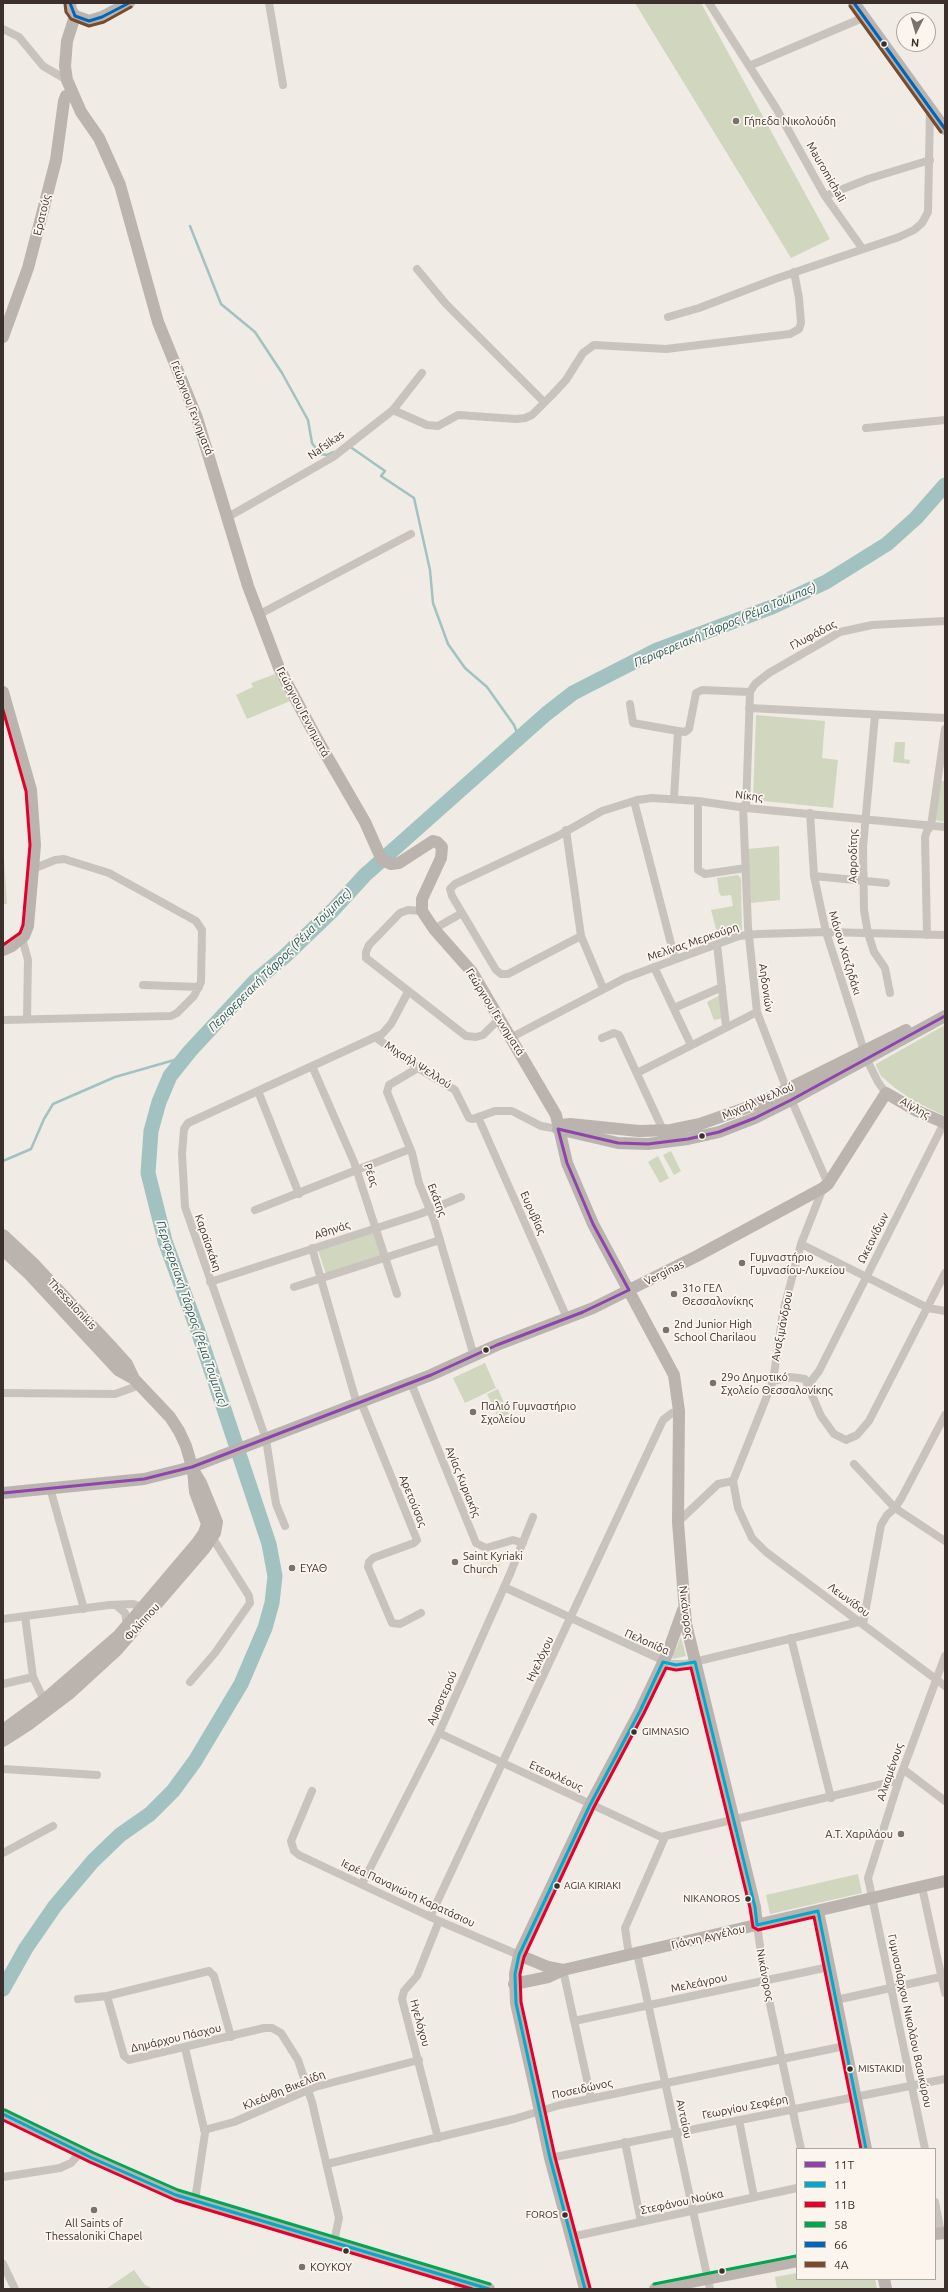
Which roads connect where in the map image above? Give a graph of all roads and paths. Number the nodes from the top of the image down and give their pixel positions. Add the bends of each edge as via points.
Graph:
1 (70, 3) edge
2 (129, 3) edge
3 (269, 3) edge
4 (709, 3) edge
5 (857, 4) edge
6 (75, 16) junction
7 (864, 17) junction
8 (3, 28) edge
9 (749, 66) junction
10 (67, 80) junction
11 (283, 85) dead end
12 (73, 96) junction
13 (930, 110) junction
14 (945, 128) edge
15 (930, 160) junction
16 (825, 196) junction
17 (862, 248) junction
18 (417, 269) dead end
19 (794, 272) junction
20 (668, 317) dead end
21 (3, 337) edge
22 (422, 373) dead end
23 (544, 402) junction
24 (393, 410) junction
25 (945, 420) edge
26 (866, 428) dead end
27 (228, 517) junction
28 (411, 534) dead end
29 (258, 615) junction
30 (945, 621) edge
31 (3, 692) edge
32 (750, 692) junction
33 (630, 704) dead end
34 (749, 708) junction
35 (875, 715) junction
36 (945, 718) edge
37 (945, 728) edge
38 (678, 731) junction
39 (674, 798) junction
40 (698, 800) junction
41 (634, 801) junction
42 (744, 807) junction
43 (810, 813) junction
44 (865, 819) junction
45 (931, 826) junction
46 (945, 827) edge
47 (566, 830) junction
48 (746, 868) junction
49 (33, 869) junction
50 (814, 876) junction
51 (863, 881) junction
52 (886, 883) dead end
53 (422, 911) junction
54 (462, 913) junction
55 (434, 929) junction
56 (826, 932) junction
57 (868, 933) junction
58 (749, 934) junction
59 (927, 935) junction
60 (945, 935) edge
61 (581, 936) junction
62 (22, 938) junction
63 (717, 944) junction
64 (3, 950) edge
65 (675, 959) junction
66 (654, 967) junction
67 (143, 985) dead end
68 (200, 987) junction
69 (722, 987) junction
70 (603, 988) junction
71 (408, 992) junction
72 (890, 993) dead end
73 (674, 1008) junction
74 (945, 1009) edge
75 (757, 1012) junction
76 (945, 1016) edge
77 (500, 1018) junction
78 (27, 1019) junction
79 (3, 1020) edge
80 (726, 1026) junction
81 (375, 1037) junction
82 (512, 1037) junction
83 (602, 1038) dead end
84 (691, 1045) junction
85 (866, 1055) junction
86 (312, 1066) junction
87 (418, 1068) junction
88 (637, 1073) junction
89 (258, 1091) junction
90 (886, 1093) junction
91 (789, 1095) junction
92 (478, 1117) junction
93 (945, 1123) edge
94 (558, 1129) junction
95 (663, 1130) junction
96 (410, 1148) junction
97 (357, 1171) junction
98 (826, 1186) junction
99 (299, 1194) junction
100 (461, 1197) dead end
101 (255, 1210) dead end
102 (430, 1210) junction
103 (377, 1226) junction
104 (3, 1235) edge
105 (440, 1240) junction
106 (801, 1244) junction
107 (312, 1248) junction
108 (3, 1250) edge
109 (17, 1255) junction
110 (386, 1257) junction
111 (945, 1273) edge
112 (866, 1276) junction
113 (321, 1278) junction
114 (210, 1282) junction
115 (294, 1287) dead end
116 (629, 1290) junction
117 (397, 1294) dead end
118 (928, 1308) junction
119 (945, 1311) edge
120 (567, 1318) junction
121 (474, 1356) junction
122 (772, 1381) junction
123 (137, 1382) junction
124 (411, 1383) junction
125 (809, 1384) junction
126 (3, 1393) edge
127 (359, 1403) junction
128 (672, 1413) dead end
129 (945, 1415) edge
130 (266, 1439) junction
131 (854, 1464) dead end
132 (192, 1469) junction
133 (733, 1481) junction
134 (50, 1488) junction
135 (3, 1493) edge
136 (893, 1509) junction
137 (533, 1517) dead end
138 (678, 1522) junction
139 (285, 1526) dead end
140 (212, 1537) junction
141 (945, 1541) edge
142 (523, 1544) junction
143 (504, 1587) junction
144 (684, 1605) junction
145 (117, 1606) junction
146 (142, 1607) junction
147 (84, 1609) junction
148 (421, 1613) dead end
149 (26, 1616) junction
150 (3, 1619) edge
151 (571, 1619) junction
152 (861, 1623) junction
153 (127, 1625) junction
154 (791, 1638) junction
155 (945, 1656) edge
156 (663, 1662) junction
157 (695, 1662) junction
158 (33, 1677) junction
159 (936, 1679) junction
160 (190, 1682) dead end
161 (3, 1684) edge
162 (945, 1686) edge
163 (44, 1700) junction
164 (3, 1730) edge
165 (439, 1733) junction
166 (3, 1741) edge
167 (503, 1764) junction
168 (3, 1769) edge
169 (903, 1769) junction
170 (97, 1775) dead end
171 (898, 1780) junction
172 (312, 1792) dead end
173 (831, 1798) junction
174 (945, 1801) edge
175 (590, 1805) junction
176 (734, 1820) junction
177 (53, 1826) dead end
178 (665, 1837) junction
179 (3, 1853) edge
180 (945, 1881) edge
181 (362, 1884) junction
182 (922, 1887) junction
183 (874, 1898) junction
184 (818, 1911) junction
185 (430, 1917) junction
186 (439, 1921) junction
187 (757, 1925) junction
188 (633, 1954) junction
189 (519, 1955) junction
190 (829, 1967) junction
191 (563, 1970) junction
192 (943, 1977) edge
193 (765, 1981) junction
194 (514, 1984) junction
195 (892, 1988) junction
196 (945, 1993) edge
197 (107, 1996) junction
198 (78, 1998) dead end
199 (836, 2000) junction
200 (648, 2005) junction
201 (574, 2020) junction
202 (231, 2037) junction
203 (845, 2046) junction
204 (185, 2048) junction
205 (419, 2060) junction
206 (782, 2060) junction
207 (945, 2079) edge
208 (666, 2083) junction
209 (912, 2085) junction
210 (309, 2090) junction
211 (855, 2097) junction
212 (591, 2098) junction
213 (792, 2109) junction
214 (540, 2111) junction
215 (3, 2114) edge
216 (739, 2120) junction
217 (204, 2130) junction
218 (676, 2132) junction
219 (438, 2138) junction
220 (625, 2142) junction
221 (801, 2148) edge
222 (866, 2148) edge
223 (925, 2148) edge
224 (80, 2153) junction
225 (550, 2158) junction
226 (327, 2164) junction
227 (3, 2177) edge
228 (796, 2188) edge
229 (754, 2198) junction
230 (195, 2200) junction
231 (936, 2208) edge
232 (693, 2211) junction
233 (641, 2222) junction
234 (940, 2233) edge
235 (571, 2237) junction
236 (334, 2242) junction
237 (796, 2261) edge
238 (3, 2264) edge
239 (456, 2280) edge
240 (709, 2284) edge
241 (483, 2285) edge
242 (15, 2289) edge
243 (585, 2289) edge
244 (655, 2289) edge

1 - 6 street
2 - 6 street via 94,20 82,20
3 - 11 street
4 - 9 street, Mauromichali
5 - 7 street
6 - 10 street, Γεώργιου Γεννηματά via 67,41
7 - 9 street
7 - 13 street
8 - 10 street via 19,37 43,66
9 - 16 street, Mauromichali via 776,108
10 - 12 street, Γεώργιου Γεννηματά
12 - 21 street, Ερατούς via 66,96 64,101 56,160 40,222 28,268
12 - 27 street, Γεώργιου Γεννηματά via 98,138 120,185 158,322 197,418
13 - 14 street
13 - 15 street
15 - 16 street via 868,179
15 - 17 street via 928,212 925,219 908,234
16 - 17 street, Mauromichali
17 - 19 street
18 - 23 street via 446,304
19 - 20 street
19 - 23 street via 801,317 799,329 794,332 666,349 594,345 583,353 566,380
22 - 24 street, Nafsikas
23 - 24 street via 532,415 525,418 458,415 438,426 427,425
24 - 27 street, Nafsikas via 333,457
25 - 26 street
27 - 29 street, Γεώργιου Γεννηματά
28 - 29 street
29 - 53 street, Γεώργιου Γεννηματά via 279,668 365,822 382,860 391,864 399,863 433,841 442,847 441,858 422,899
30 - 32 street, Γλυφάδας via 872,625 840,632 769,673 755,684
31 - 49 street via 33,797
32 - 34 street, Αηδονιών
32 - 38 street via 697,691 689,729 685,732
33 - 38 street via 633,723
34 - 35 street
34 - 42 street, Αηδονιών
35 - 36 street
35 - 44 street, Αφροδίτης
37 - 45 street
38 - 39 street
39 - 40 street, Νίκης
39 - 41 street, Νίκης
40 - 42 street, Νίκης
40 - 48 street via 698,870 705,874
41 - 47 street, Νίκης via 602,811
41 - 65 street
42 - 43 street, Νίκης
42 - 48 street, Αηδονιών
43 - 44 street, Νίκης
43 - 50 street, Μάνου Χατζηδάκι
44 - 45 street, Νίκης
44 - 51 street, Αφροδίτης
45 - 46 street, Νίκης
45 - 59 street via 925,837
47 - 54 street, Νίκης via 453,885 450,894
47 - 61 street
48 - 58 street, Αηδονιών
49 - 62 street via 30,918
49 - 68 street via 60,859 110,873 196,921 202,930
50 - 51 street
50 - 56 street, Μάνου Χατζηδάκι
51 - 52 street
51 - 57 street, Αφροδίτης
53 - 55 street, Γεώργιου Γεννηματά
53 - 71 street via 408,910 400,913 369,945 365,955
54 - 55 street
54 - 61 street via 496,970 501,974 508,974
55 - 77 street, Γεώργιου Γεννηματά via 472,972
56 - 57 street, Μελίνας Μερκούρη
56 - 58 street, Μελίνας Μερκούρη
56 - 85 street, Μάνου Χατζηδάκι
57 - 59 street, Μελίνας Μερκούρη
57 - 72 street, Αφροδίτης via 874,952 885,968
58 - 63 street, Μελίνας Μερκούρη
58 - 75 street, Αηδονιών
59 - 60 street, Μελίνας Μερκούρη
61 - 70 street
62 - 64 street
62 - 78 street via 28,960
63 - 65 street, Μελίνας Μερκούρη
63 - 69 street
65 - 66 street, Μελίνας Μερκούρη
66 - 70 street, Μελίνας Μερκούρη
66 - 73 street
67 - 68 street
68 - 78 street via 183,1007 168,1016
69 - 73 street
69 - 80 street
70 - 82 street, Μελίνας Μερκούρη
71 - 77 street via 469,1037 483,1035
71 - 81 street, Καραϊσκάκη via 389,1027
73 - 84 street
74 - 85 street, Μιχαήλ Ψελλού
75 - 80 street
75 - 91 street, Αηδονιών
76 - 85 street, Μιχαήλ Ψελλού
77 - 82 street, Γεώργιου Γεννηματά
78 - 79 street
80 - 84 street
81 - 86 street, Καραϊσκάκη
81 - 87 street, Μιχαήλ Ψελλού
82 - 94 street, Γεώργιου Γεννηματά via 556,1115
83 - 88 street via 612,1033 619,1034
84 - 88 street
85 - 90 street, Μάνου Χατζηδάκι
85 - 91 street, Μιχαήλ Ψελλού
86 - 89 street, Καραϊσκάκη
86 - 97 street, Ρέας
87 - 92 street, Μιχαήλ Ψελλού via 456,1091 469,1118
87 - 96 street, Εκάτης via 389,1085 387,1090
88 - 95 street
89 - 99 street
89 - 114 street, Καραϊσκάκη via 188,1123 184,1129 184,1203
90 - 93 street, Αίγλης
90 - 98 street, Αναξιμάνδρου
91 - 94 street, Μιχαήλ Ψελλού via 730,1128 705,1136 675,1141 648,1144 618,1143
91 - 95 street, Μιχαήλ Ψελλού via 689,1127
91 - 98 street, Αηδονιών
92 - 94 street, Μιχαήλ Ψελλού via 495,1111 512,1111 541,1126
92 - 120 street, Ευρυβίας
93 - 112 street, Ωκεανίδων
94 - 95 street, Μιχαήλ Ψελλού via 561,1125 576,1124 633,1131
94 - 116 street, Γεώργιου Γεννηματά via 567,1162 593,1224
96 - 97 street
96 - 102 street, Εκάτης via 419,1183
97 - 99 street
97 - 103 street, Ρέας
98 - 106 street, Αναξιμάνδρου
98 - 116 street, Verginas
99 - 101 street
100 - 102 street, Αθηνάς
102 - 103 street, Αθηνάς
102 - 105 street, Εκάτης
103 - 107 street, Αθηνάς
103 - 110 street, Ρέας
104 - 109 street, Thessalonikis
105 - 110 street
105 - 121 street, Εκάτης
106 - 112 street
106 - 122 street, Αναξιμάνδρου via 783,1312
107 - 113 street
107 - 114 street, Αθηνάς
108 - 109 street, Thessalonikis
109 - 123 street, Thessalonikis via 127,1364
110 - 113 street
110 - 117 street, Ρέας
111 - 118 street
112 - 118 street
112 - 125 street, Ωκεανίδων via 819,1371
113 - 115 street
113 - 127 street
114 - 130 street, Καραϊσκάκη
116 - 120 street, Verginas
116 - 138 street, Νικάνορος via 676,1383 679,1412
118 - 119 street
118 - 125 street via 863,1430 846,1440 837,1437 819,1412
120 - 121 street, Verginas
121 - 124 street, Verginas
122 - 125 street via 798,1376
122 - 133 street, Αναξιμάνδρου
123 - 126 street via 115,1394
123 - 132 street, Thessalonikis via 177,1427
124 - 127 street, Verginas
124 - 142 street, Αγίας Κυριακής via 476,1542 486,1548 513,1540
127 - 130 street, Verginas
127 - 148 street, Αρετούσας via 417,1540 373,1558 368,1567 394,1624 400,1624
128 - 151 street, Ηγελόχου via 663,1420
129 - 136 street via 902,1497
130 - 132 street, Verginas
130 - 139 street, Καραϊσκάκη via 276,1504
131 - 136 street
132 - 134 street, Verginas via 151,1478
132 - 140 street, Φιλίππου via 216,1517 216,1528
132 - 146 street, Φιλίππου via 195,1492 206,1518 205,1529 197,1543
133 - 138 street via 718,1484
133 - 152 street, Λεωνίδου via 738,1508 755,1541
134 - 135 street, Verginas
134 - 147 street
136 - 141 street
136 - 152 street via 881,1525
137 - 142 street, Αμφοτερού
138 - 144 street, Νικάνορος
140 - 160 street via 249,1596 250,1605
140 - 166 street, Φιλίππου via 182,1577 117,1650 69,1694
142 - 143 street, Αμφοτερού
143 - 151 street, Πελοπίδα
143 - 165 street, Αμφοτερού
144 - 156 street
144 - 157 street, Νικάνορος
145 - 146 street via 134,1604
145 - 147 street
145 - 153 street via 125,1613
146 - 153 street, Φιλίππου
147 - 149 street
149 - 150 street
149 - 158 street
151 - 156 street, Πελοπίδα
151 - 167 street, Ηγελόχου
152 - 154 street, Πελοπίδα
152 - 159 street, Λεωνίδου
153 - 163 street, Φιλίππου via 106,1648
154 - 157 street, Πελοπίδα
154 - 173 street
155 - 159 street, Αλκαμένους
156 - 157 street, Πελοπίδα via 676,1665
156 - 175 street
157 - 176 street, Νικάνορος
158 - 161 street
158 - 163 street
159 - 162 street, Λεωνίδου
159 - 169 street, Αλκαμένους
163 - 164 street, Φιλίππου
165 - 167 street, Ετεοκλέους
165 - 181 street, Αμφοτερού
167 - 175 street, Ετεοκλέους
167 - 185 street, Ηγελόχου
168 - 170 street
169 - 171 street, Αλκαμένους
169 - 174 street
171 - 173 street
171 - 183 street, Αλκαμένους via 869,1869 868,1882
172 - 181 street, Ιερέα Παναγιώτη Καρατάσιου via 292,1836 292,1846 299,1855
173 - 176 street
175 - 178 street, Ετεοκλέους
175 - 189 street
176 - 178 street
176 - 187 street, Νικάνορος
177 - 179 street
178 - 188 street, Ανταίου via 625,1928
180 - 182 street, Γιάννη Αγγέλου
181 - 185 street, Ιερέα Παναγιώτη Καρατάσιου
182 - 183 street, Γιάννη Αγγέλου
182 - 192 street
183 - 184 street, Γιάννη Αγγέλου
183 - 195 street, Γυμνασιάρχου Νικολάου Βασικύρου
184 - 187 street, Γιάννη Αγγέλου
184 - 190 street
185 - 186 street, Ιερέα Παναγιώτη Καρατάσιου
186 - 189 street, Ιερέα Παναγιώτη Καρατάσιου
186 - 205 street, Ηγελόχου via 417,1976 402,1995
187 - 188 street, Γιάννη Αγγέλου
187 - 193 street, Νικάνορος
188 - 191 street, Γιάννη Αγγέλου
188 - 200 street, Ανταίου
189 - 191 street, Γιάννη Αγγέλου via 548,1967
189 - 194 street
190 - 193 street, Μελεάγρου
190 - 199 street
191 - 194 street, Γιάννη Αγγέλου via 548,1977
191 - 201 street
192 - 195 street
192 - 196 street
193 - 200 street, Μελεάγρου
193 - 206 street, Νικάνορος
194 - 214 street
195 - 199 street
195 - 209 street, Γυμνασιάρχου Νικολάου Βασικύρου
197 - 198 street
197 - 202 street via 209,1971 214,1976
197 - 204 street, Δημάρχου Πάσχου via 127,2060
199 - 203 street
200 - 201 street, Μελεάγρου
200 - 208 street, Ανταίου
201 - 212 street
202 - 204 street, Δημάρχου Πάσχου
202 - 210 street, Δημάρχου Πάσχου via 264,2028 272,2028 281,2033 293,2049
203 - 206 street, Ποσειδώνος
203 - 211 street
204 - 217 street
205 - 210 street, Κλεάνθη Βικελίδη
205 - 219 street, Ηγελόχου
206 - 208 street, Ποσειδώνος
206 - 213 street, Νικάνορος
207 - 209 street, Γεωργίου Σεφέρη
208 - 212 street, Ποσειδώνος
208 - 218 street, Ανταίου
209 - 211 street, Γεωργίου Σεφέρη
209 - 223 street, Γυμνασιάρχου Νικολάου Βασικύρου
210 - 217 street, Κλεάνθη Βικελίδη via 234,2122
210 - 226 street
211 - 213 street, Γεωργίου Σεφέρη
211 - 222 street
212 - 214 street, Ποσειδώνος
213 - 216 street, Γεωργίου Σεφέρη
213 - 221 street, Νικάνορος
214 - 219 street, Ποσειδώνος
214 - 225 street
215 - 224 street
216 - 218 street, Γεωργίου Σεφέρη
216 - 229 street
217 - 230 street
218 - 220 street, Γεωργίου Σεφέρη
218 - 232 street, Ανταίου
219 - 226 street, Ποσειδώνος
220 - 225 street, Γεωργίου Σεφέρη
220 - 233 street
224 - 227 street via 71,2163 60,2168
224 - 230 street via 144,2182
225 - 235 street
226 - 236 street via 339,2218
228 - 229 street, Στεφάνου Νούκα
229 - 232 street, Στεφάνου Νούκα
230 - 236 street
231 - 234 street
232 - 233 street, Στεφάνου Νούκα
232 - 240 street, Ανταίου
233 - 235 street, Στεφάνου Νούκα
235 - 243 street
236 - 239 street
237 - 240 street
238 - 242 street
239 - 241 street
240 - 244 street

